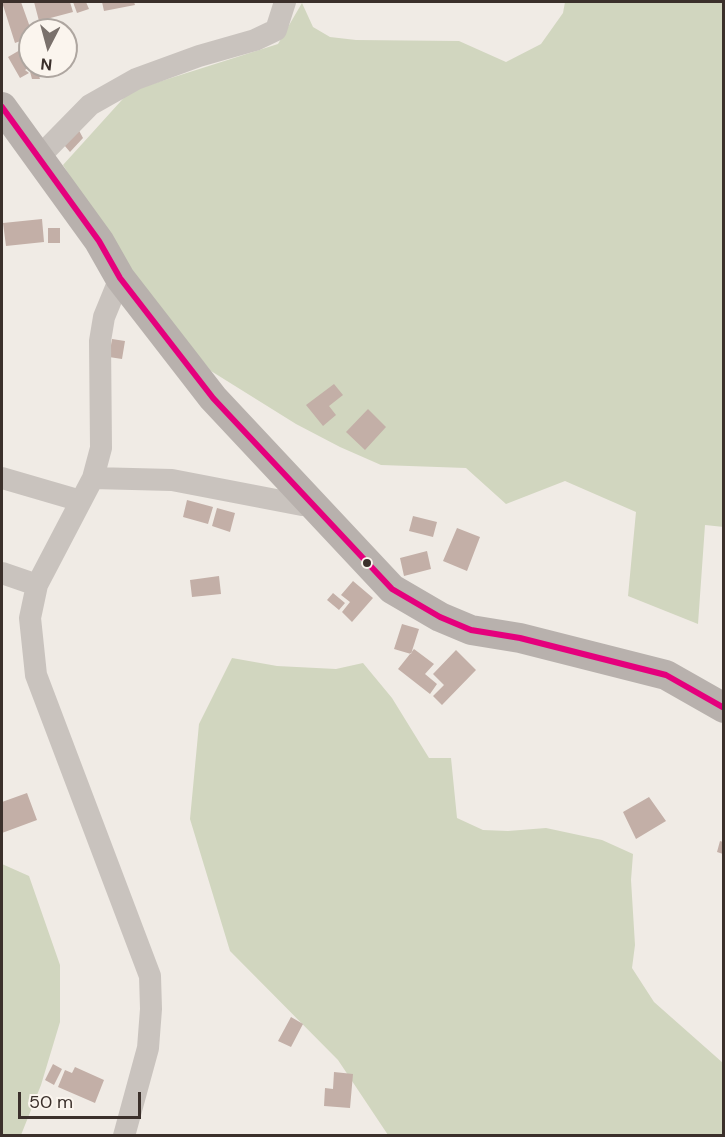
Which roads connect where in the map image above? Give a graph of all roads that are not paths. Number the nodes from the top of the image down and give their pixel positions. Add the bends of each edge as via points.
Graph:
1 (285, 2) edge
2 (2, 106) edge
3 (39, 157) junction
4 (120, 278) junction
5 (2, 478) edge
6 (93, 478) junction
7 (81, 501) junction
8 (312, 503) junction
9 (2, 573) edge
10 (37, 585) junction
11 (720, 700) edge
12 (124, 1136) edge

1 - 3 street via 276,30 136,79 90,105
2 - 3 main road
3 - 4 main road via 99,241
4 - 6 street via 100,341 101,448
4 - 8 main road via 213,398
5 - 7 street
6 - 7 street
6 - 8 street via 172,480 302,505
7 - 10 street
8 - 11 main road via 392,589 440,617 471,630 520,638 666,675
9 - 10 street
10 - 12 street via 30,618 36,675 150,976 148,1048

